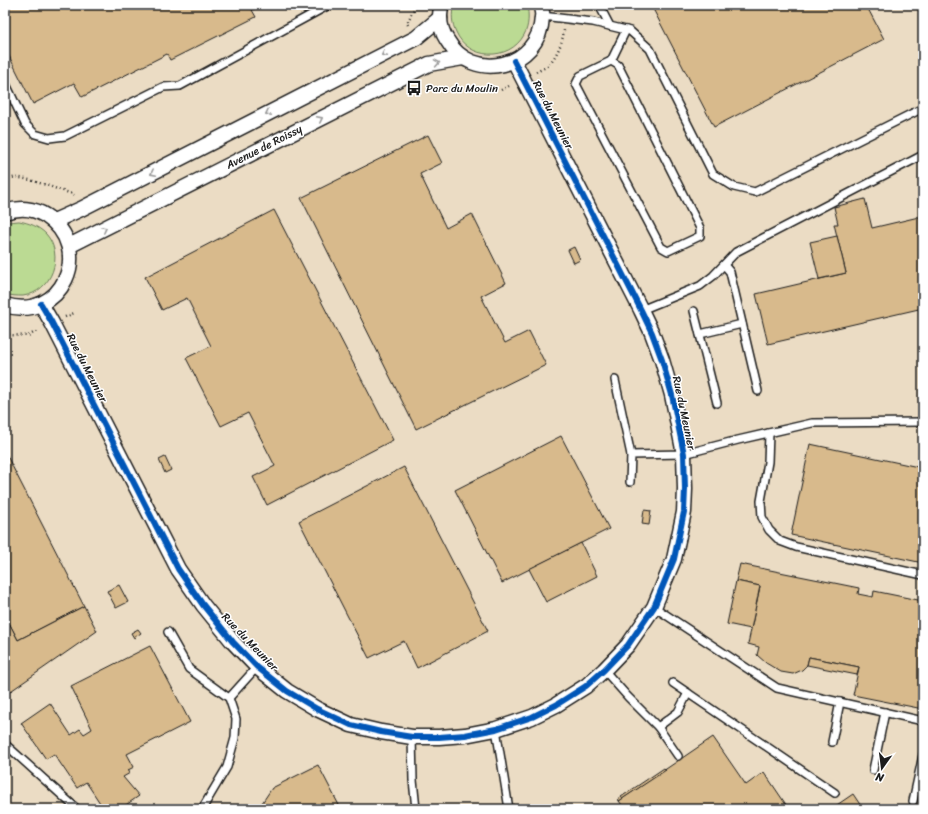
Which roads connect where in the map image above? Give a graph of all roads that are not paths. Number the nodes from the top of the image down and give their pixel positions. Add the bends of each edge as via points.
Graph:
1 (329, 5) edge
2 (599, 5) edge
3 (440, 11) edge
4 (542, 11) edge
5 (610, 26) junction
6 (626, 30) junction
7 (463, 58) junction
8 (514, 61) junction
9 (611, 61) junction
10 (5, 82) edge
11 (923, 108) edge
12 (923, 155) edge
13 (5, 212) edge
14 (54, 221) junction
15 (69, 246) junction
16 (724, 265) junction
17 (41, 304) junction
18 (5, 305) edge
19 (641, 310) junction
20 (694, 311) dead end
21 (742, 324) junction
22 (700, 334) junction
23 (615, 380) dead end
24 (758, 391) dead end
25 (717, 403) dead end
26 (923, 422) edge
27 (769, 433) junction
28 (684, 454) junction
29 (631, 455) junction
30 (630, 482) dead end
31 (923, 575) edge
32 (654, 607) junction
33 (168, 632) dead end
34 (258, 667) junction
35 (604, 670) junction
36 (673, 683) dead end
37 (688, 693) junction
38 (228, 698) junction
39 (840, 702) junction
40 (886, 712) junction
41 (923, 721) edge
42 (658, 727) junction
43 (496, 729) junction
44 (412, 736) junction
45 (832, 742) dead end
46 (5, 744) edge
47 (923, 755) edge
48 (678, 756) dead end
49 (873, 770) dead end
50 (835, 793) dead end
51 (913, 801) dead end
52 (77, 809) edge
53 (202, 809) edge
54 (416, 809) edge
55 (510, 809) edge

1 - 10 lane via 180,86 163,87 65,136 49,138 35,134 25,124
2 - 5 lane
3 - 7 street via 443,33 451,47
3 -> 14 street via 416,38
4 - 5 lane
4 - 8 street via 540,30 534,43 525,54
5 - 6 lane
6 - 9 lane
6 - 11 lane via 650,49 714,174 734,187 755,192
7 - 8 street via 479,65 497,66
15 -> 7 street, Avenue de Roissy via 428,64
8 - 19 street, Rue du Meunier
9 - 9 lane via 580,76 576,84 660,247 668,251 700,236 700,228 618,65
12 - 16 lane via 736,252
13 - 14 street via 11,209 27,209 42,213
14 - 15 street via 66,237
15 - 17 street via 71,260 68,274 53,297
16 - 19 lane via 700,286
16 - 21 lane via 730,272
17 - 18 street via 27,308
17 - 34 street, Rue du Meunier via 178,568 203,605 233,642
19 - 28 street, Rue du Meunier via 664,367
20 - 22 lane
21 - 22 lane
21 - 24 lane
22 - 25 lane
23 - 29 lane
26 - 27 lane via 812,423
27 - 28 lane
27 - 31 lane via 768,462 761,501 762,517 769,530 780,541 796,547
28 - 29 lane
28 - 32 street, Rue du Meunier via 684,512 674,559
29 - 30 lane
32 - 35 street, Rue du Meunier via 628,645
32 - 39 lane via 777,688
33 - 38 lane via 189,669
34 - 38 lane
34 - 44 street, Rue du Meunier via 287,692 337,719 381,732
35 - 42 lane
35 - 43 street, Rue du Meunier via 586,686 556,705 532,717
36 - 37 lane
37 - 42 lane via 678,712
37 - 50 lane
38 - 53 lane via 236,719 235,738 227,767
39 - 40 lane
39 - 45 lane
40 - 41 lane
40 - 49 lane
42 - 48 lane
43 - 44 street, Rue du Meunier via 465,735
43 - 55 lane
44 - 54 lane
46 - 52 lane
47 - 51 lane

